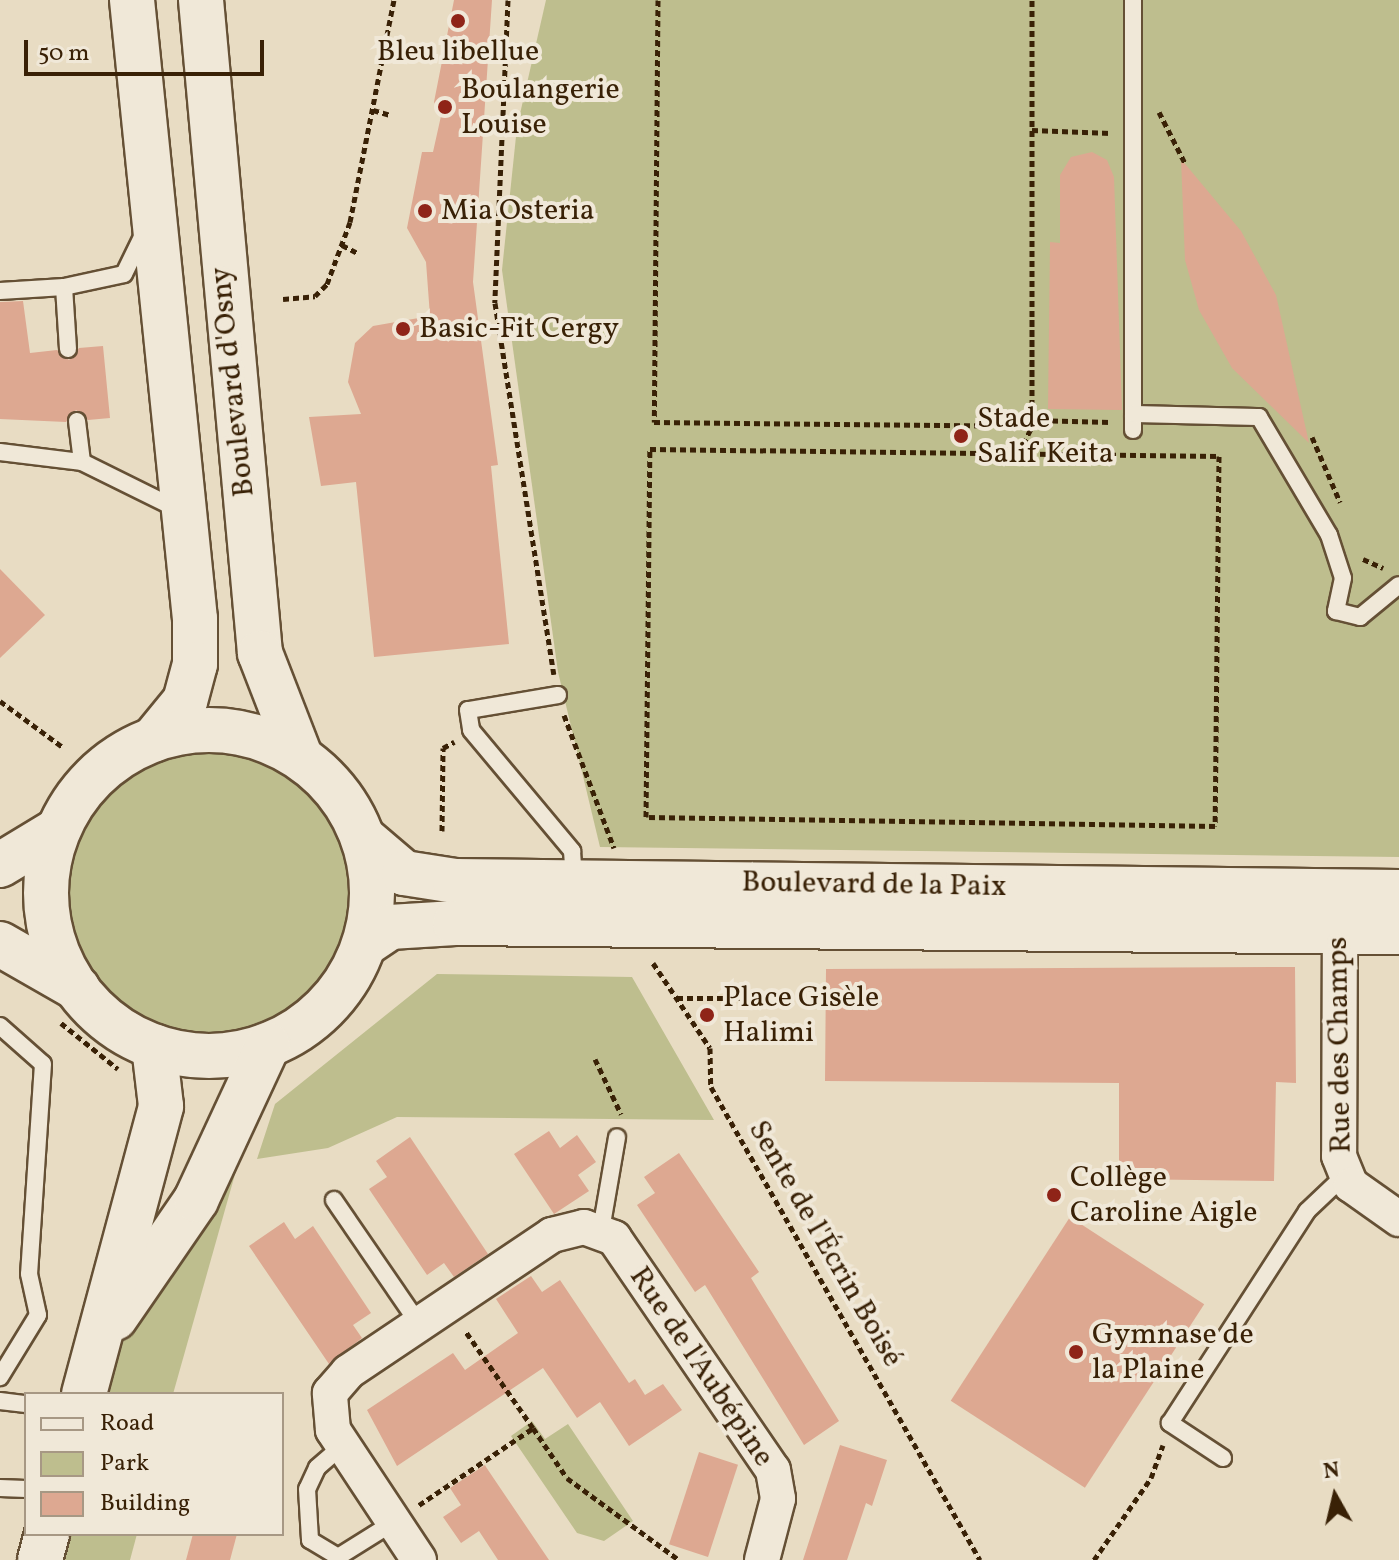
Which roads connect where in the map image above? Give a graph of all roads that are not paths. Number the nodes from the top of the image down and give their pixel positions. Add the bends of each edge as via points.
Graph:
1 (132, 0) edge
2 (201, 0) edge
3 (1133, 0) edge
4 (154, 211) junction
5 (64, 287) junction
6 (0, 291) edge
7 (68, 349) dead end
8 (77, 421) dead end
9 (0, 452) edge
10 (82, 462) junction
11 (182, 510) junction
12 (1399, 585) edge
13 (558, 695) road end
14 (153, 740) junction
15 (300, 756) junction
16 (58, 830) junction
17 (363, 838) junction
18 (0, 865) edge
19 (574, 881) junction
20 (1399, 892) edge
21 (1340, 911) junction
22 (1399, 932) edge
23 (0, 944) edge
24 (365, 944) junction
25 (78, 989) junction
26 (0, 1026) edge
27 (268, 1045) junction
28 (154, 1046) junction
29 (617, 1137) road end
30 (1345, 1175) junction
31 (334, 1200) dead end
32 (1399, 1219) edge
33 (601, 1230) junction
34 (419, 1324) junction
35 (98, 1344) junction
36 (0, 1377) edge
37 (85, 1392) edge
38 (0, 1401) edge
39 (24, 1404) edge
40 (342, 1446) junction
41 (1223, 1458) dead end
42 (0, 1488) edge
43 (24, 1489) edge
44 (394, 1522) junction
45 (46, 1536) edge
46 (315, 1556) edge
47 (40, 1560) edge
48 (419, 1560) edge
49 (762, 1560) edge

1 - 4 main road, Boulevard d'Osny
2 - 15 main road, Boulevard d'Osny via 260,653
3 - 12 lane via 1133,422 1259,417 1329,535 1343,578 1336,611 1360,617
4 - 5 lane via 124,274
4 - 11 main road, Boulevard d'Osny
5 - 6 lane
5 - 7 lane
8 - 10 lane
9 - 10 lane
10 - 11 lane
11 - 14 main road, Boulevard d'Osny via 195,664 185,701
13 - 19 lane via 468,710 471,730 572,851
14 - 15 main road via 195,730 239,732
14 - 16 main road via 100,771
15 - 17 main road via 333,786
16 - 18 main road
16 - 25 main road via 47,908 57,950
17 - 19 main road, Boulevard de la Paix via 393,866 418,878
17 - 24 main road via 373,885
19 - 21 main road, Boulevard de la Paix
20 - 21 main road, Boulevard de la Paix
21 - 22 main road, Boulevard de la Paix
21 - 24 main road, Boulevard de la Paix via 455,923 390,927
21 - 30 street, Rue des Champs via 1338,1142
23 - 25 main road
24 - 27 main road via 328,1005
25 - 28 main road via 111,1023
26 - 36 lane via 43,1064 29,1274 38,1315
27 - 28 main road via 210,1056
27 - 35 main road via 196,1200
28 - 35 main road via 161,1106
29 - 33 lane
30 - 32 street, Rue des Champs
30 - 41 lane via 1307,1211 1170,1423
31 - 34 lane
33 - 34 street via 558,1232
33 - 49 street, Rue de l'Aubépine via 614,1238 773,1470 778,1499
34 - 40 street via 334,1386 329,1419
35 - 37 main road
38 - 39 lane
40 - 44 street
40 - 46 lane via 317,1468 305,1498 304,1525
42 - 43 lane
44 - 46 lane via 343,1556
44 - 48 street
45 - 47 main road

